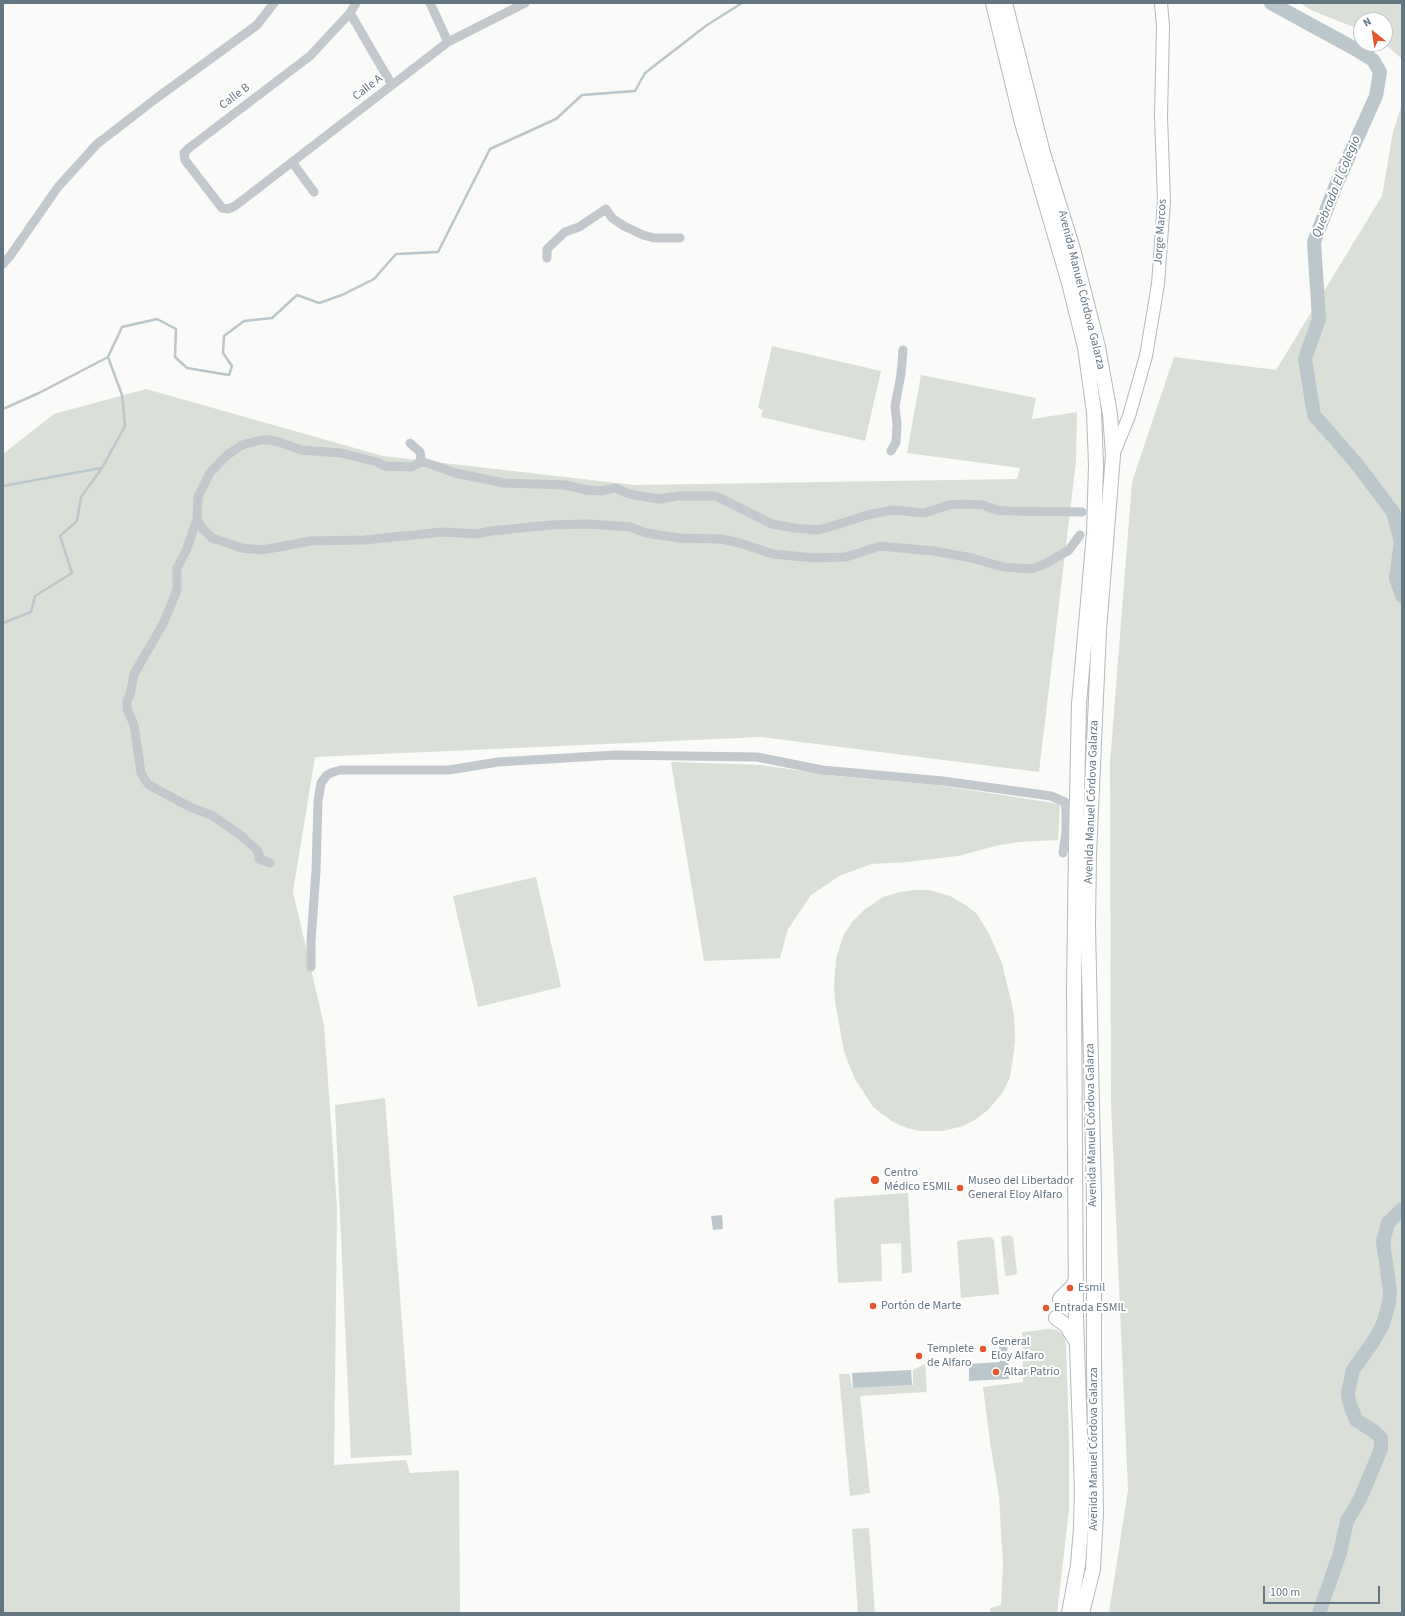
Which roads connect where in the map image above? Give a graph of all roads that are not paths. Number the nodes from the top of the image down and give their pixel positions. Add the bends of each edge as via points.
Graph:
1 (274, 3) edge
2 (356, 3) edge
3 (430, 3) edge
4 (525, 3) edge
5 (993, 3) edge
6 (1005, 3) edge
7 (1161, 3) edge
8 (508, 6) edge
9 (350, 13) junction
10 (448, 42) junction
11 (392, 85) junction
12 (1029, 121) junction
13 (292, 162) junction
14 (314, 192) dead end
15 (235, 206) joint
16 (680, 238) dead end
17 (546, 258) dead end
18 (3, 264) edge
19 (903, 350) dead end
20 (410, 443) dead end
21 (891, 451) dead end
22 (1113, 455) junction
23 (420, 461) junction
24 (1082, 512) dead end
25 (197, 519) junction
26 (1080, 535) dead end
27 (1063, 853) dead end
28 (270, 863) dead end
29 (311, 967) dead end
30 (1076, 1279) junction
31 (1060, 1298) dead end
32 (1056, 1318) dead end
33 (1077, 1342) junction
34 (1069, 1613) edge
35 (1082, 1613) edge

1 - 18 street via 257,25 97,144 58,187
2 - 9 street, Calle B
3 - 10 street
4 - 8 street, Calle A
5 - 12 main road, Avenida Manuel Córdova Galarza
6 - 12 main road, Avenida Manuel Córdova Galarza
7 - 22 main road, Jorge Marcos via 1164,201 1158,284 1146,356 1129,416
8 - 10 street, Calle A
9 - 11 street
9 - 15 street, Calle B via 310,56 184,153 185,160 222,208
10 - 11 street, Calle A
11 - 13 street, Calle A
12 - 22 main road, Avenida Manuel Córdova Galarza via 1043,153 1073,249 1098,347 1110,414
12 - 30 main road, Avenida Manuel Córdova Galarza via 1085,347 1094,412 1094,533 1078,704 1074,982
13 - 14 street
13 - 15 street, Calle A
16 - 17 street via 654,238 643,235 612,218 606,208 579,227 565,232 547,249
19 - 21 street via 895,406 898,424 896,442
20 - 23 street via 420,452
22 - 35 main road, Avenida Manuel Córdova Galarza via 1099,630 1089,855 1096,1513 1093,1569
23 - 24 street via 455,474 504,482 565,485 600,491 616,488 629,494 659,499 716,496 772,524 816,530 893,510 924,512 960,504 983,505 1007,511
23 - 25 street via 411,467 385,466 341,453 301,450 269,440 253,442 242,445 230,453 210,473 198,497
25 - 26 street via 212,538 242,548 262,550 312,541 364,540 443,532 477,534 551,525 588,524 630,527 646,533 672,537 721,539 773,554 815,558 846,557 880,546 933,551 972,558 1004,568 1030,569 1043,565 1069,550
25 - 28 street via 177,568 177,590 163,624 134,674 127,709 134,725 144,780 190,807 213,816 256,849 259,859
27 - 29 street via 1066,810 1064,802 1051,796 943,781 822,770 757,757 615,755 498,762 449,770 341,770 327,775 321,783 318,802
30 - 31 main road via 1073,1286
30 - 33 main road, Avenida Manuel Córdova Galarza
32 - 33 main road via 1066,1325
33 - 34 main road, Avenida Manuel Córdova Galarza via 1081,1528 1078,1565

